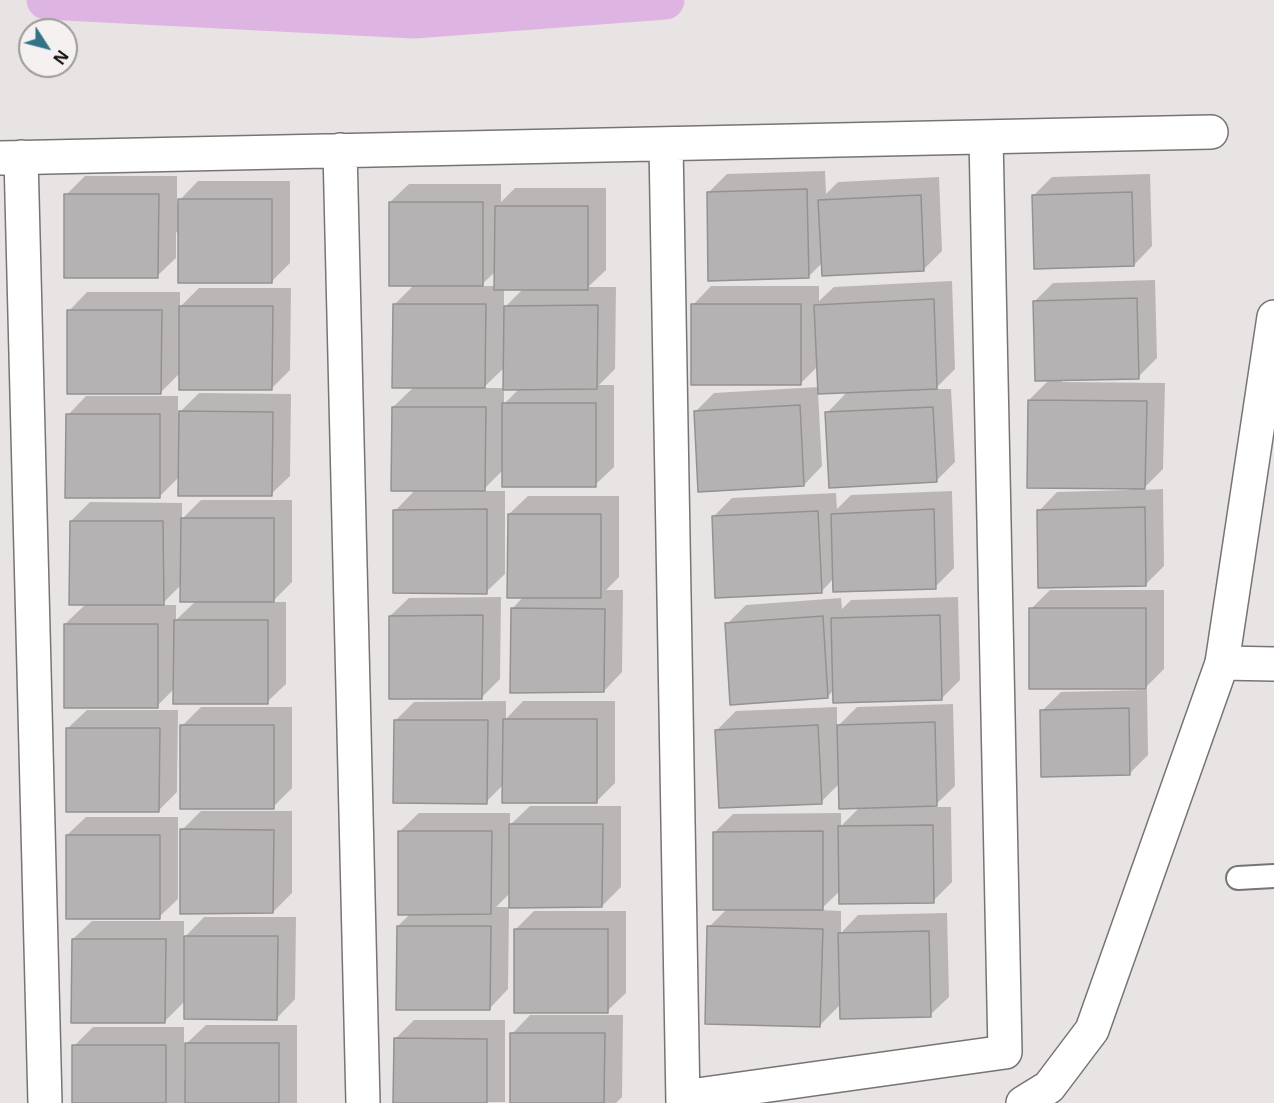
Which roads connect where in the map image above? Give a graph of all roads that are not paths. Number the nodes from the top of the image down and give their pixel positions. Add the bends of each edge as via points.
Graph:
1 (1211, 132) dead end
2 (986, 137) junction
3 (666, 144) junction
4 (340, 150) junction
5 (10, 157) edge
6 (1274, 317) edge
7 (1222, 663) junction
8 (1274, 664) edge
9 (1274, 876) edge
10 (1238, 878) dead end
11 (1044, 1098) edge
12 (683, 1100) edge
13 (45, 1103) edge
14 (363, 1103) edge

1 - 2 street
2 - 3 street
2 - 12 street via 1005,1052
3 - 4 street
3 - 12 street
4 - 5 street
4 - 14 street
5 - 13 street
6 - 7 street
7 - 8 street
7 - 11 street via 1092,1030
9 - 10 lane

